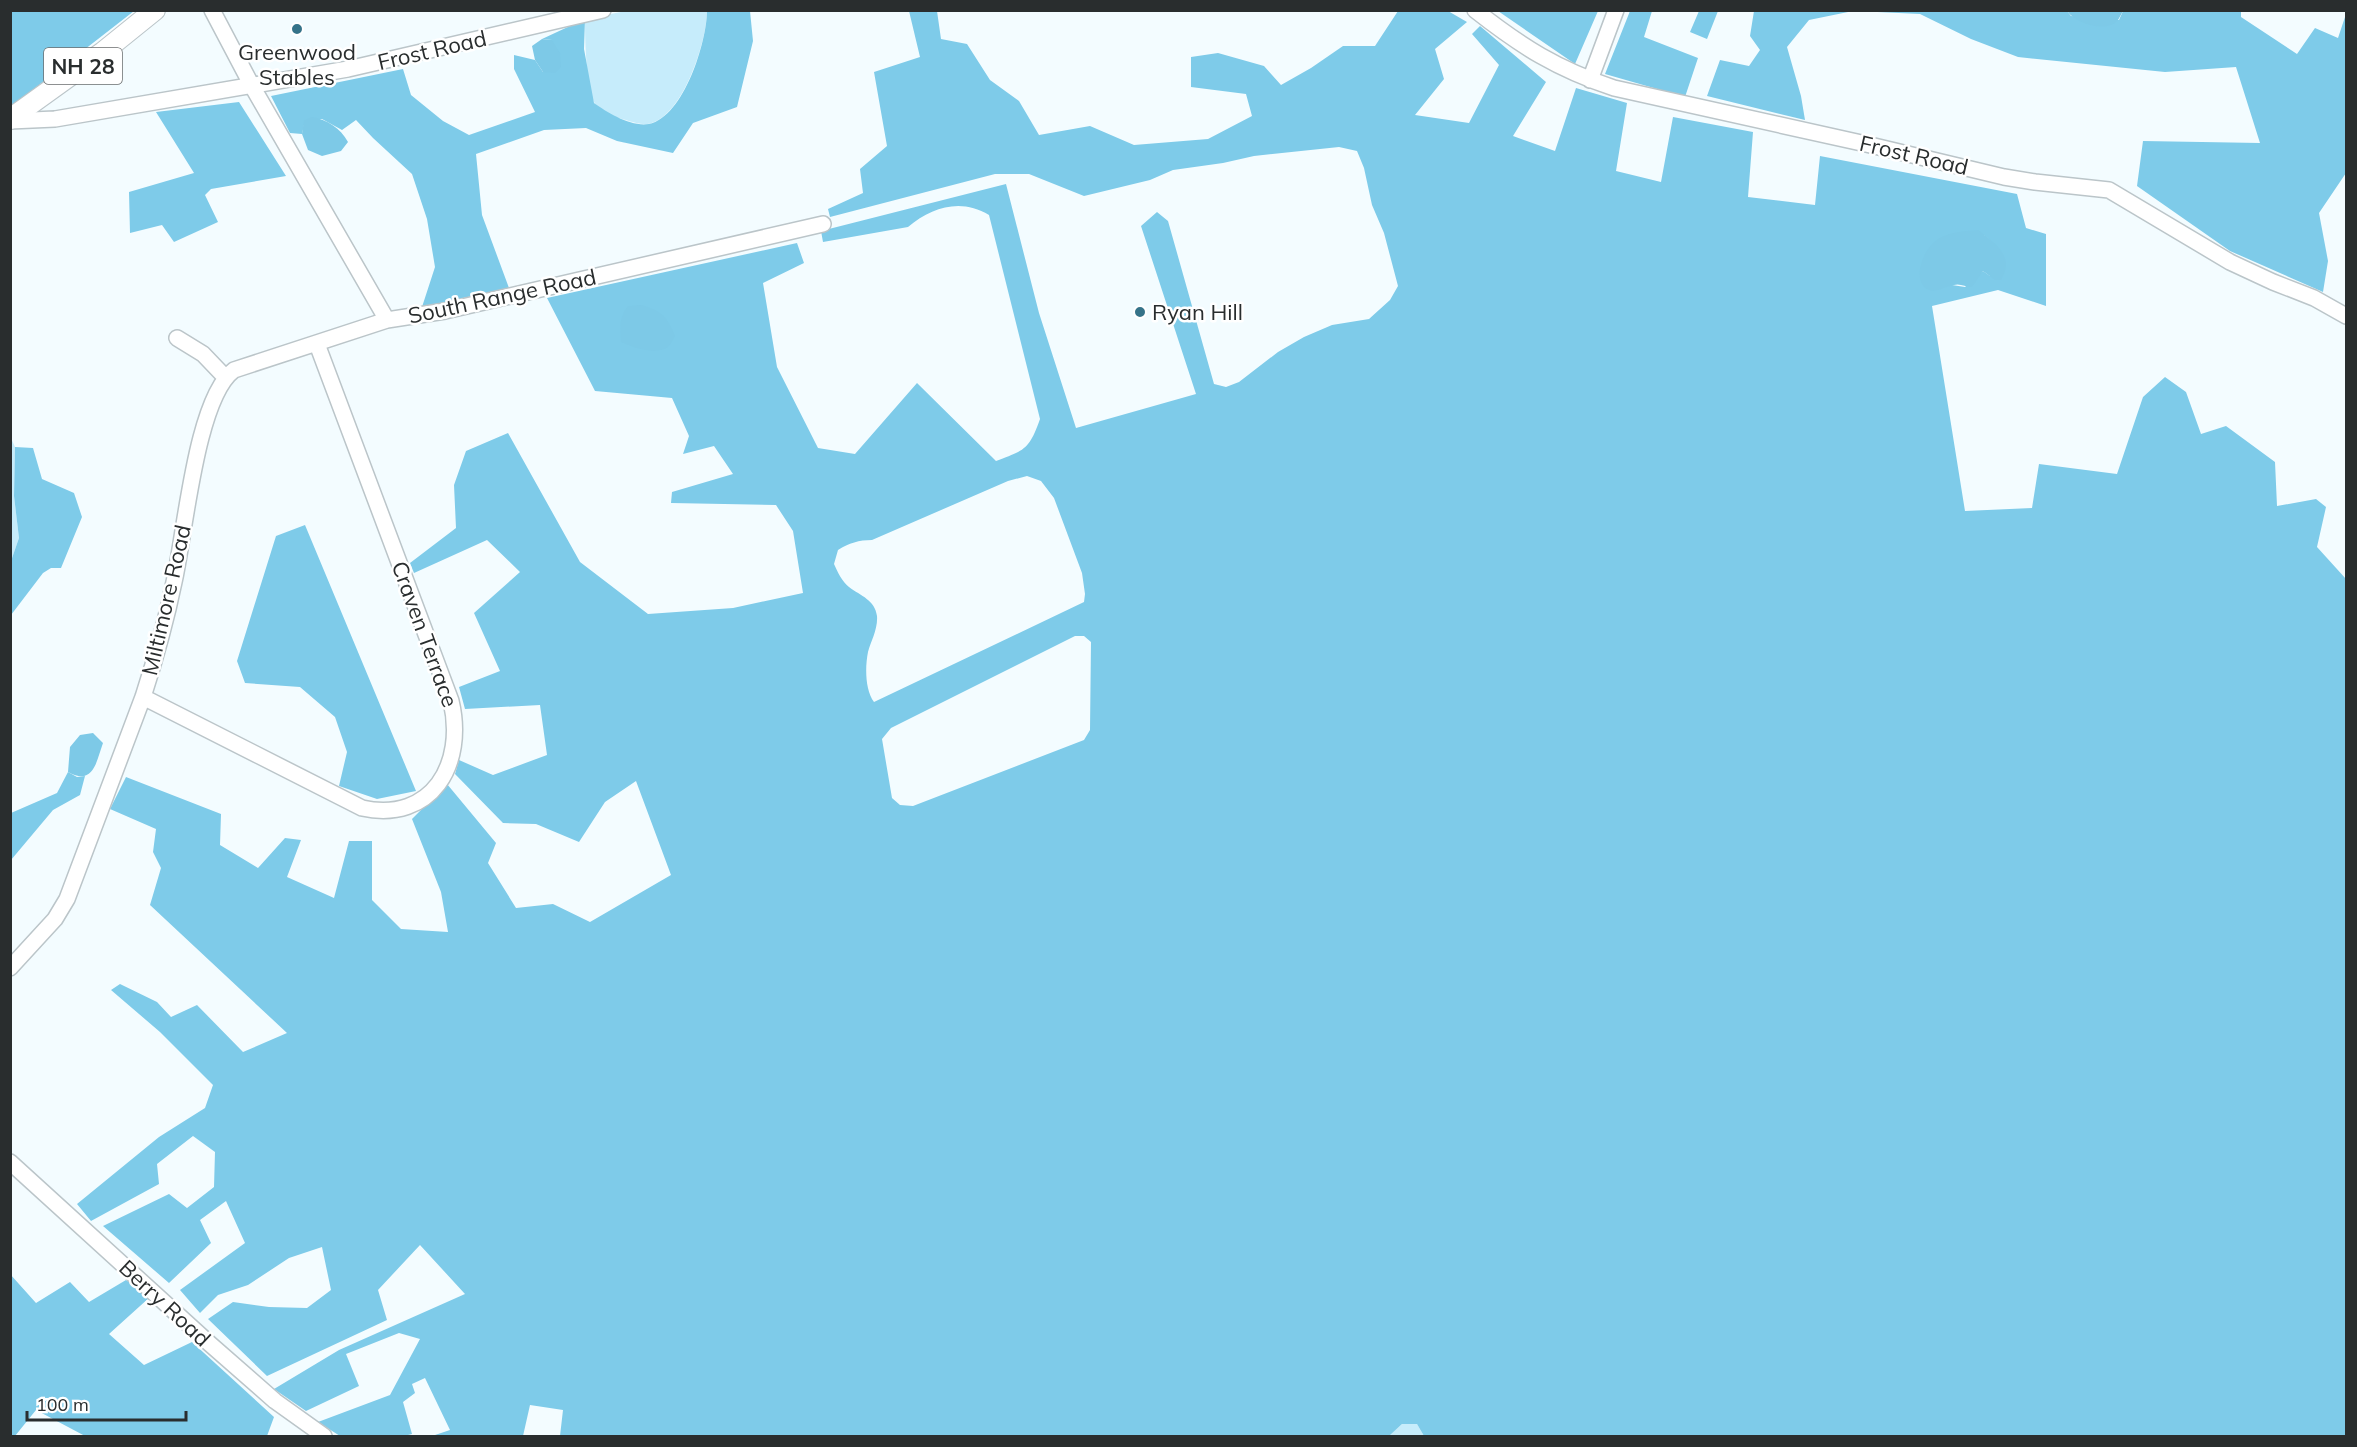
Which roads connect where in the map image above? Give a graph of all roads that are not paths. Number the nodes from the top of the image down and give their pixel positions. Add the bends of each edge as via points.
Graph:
1 (154, 10) edge
2 (212, 10) edge
3 (603, 10) edge
4 (1475, 10) edge
5 (1616, 10) edge
6 (1590, 80) junction
7 (252, 86) junction
8 (10, 120) edge
9 (823, 224) dead end
10 (2346, 316) edge
11 (387, 320) junction
12 (177, 338) dead end
13 (317, 344) junction
14 (225, 376) junction
15 (143, 697) junction
16 (10, 968) edge
17 (10, 1162) edge
18 (324, 1437) edge

1 - 8 main road, NH 28
2 - 7 street, South Range Road
3 - 7 street, Frost Road via 348,69
4 - 6 street, Frost Road via 1535,54
5 - 6 street
6 - 10 street, Frost Road via 2004,177 2109,190 2230,262
7 - 8 street, Frost Road via 55,119
7 - 11 street, South Range Road
9 - 11 street, South Range Road via 445,311
11 - 13 street
12 - 14 street via 203,354
13 - 14 street via 251,363
13 - 15 street, Craven Terrace via 451,701 456,741 445,775 414,805 389,811 362,808
14 - 15 street, Miltimore Road via 204,428 174,581
15 - 16 street, Miltimore Road via 68,899
17 - 18 street, Berry Road via 218,1352

